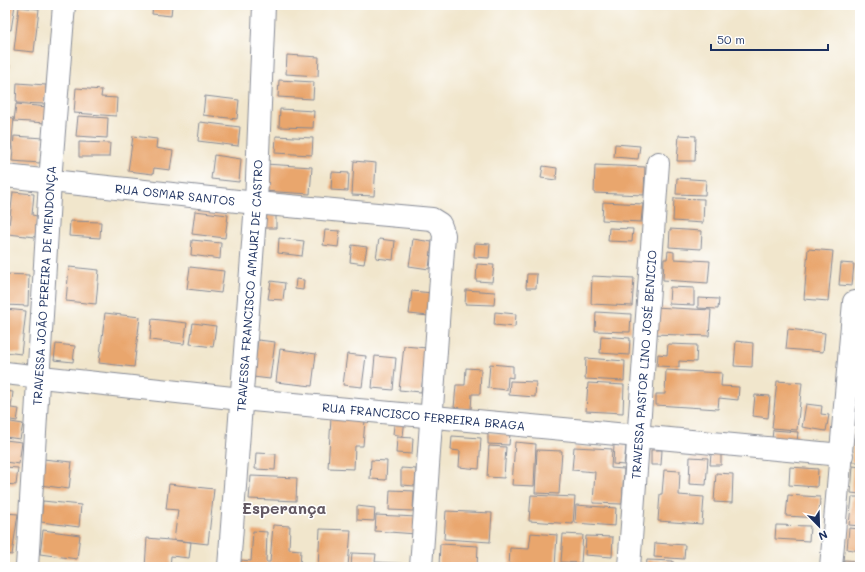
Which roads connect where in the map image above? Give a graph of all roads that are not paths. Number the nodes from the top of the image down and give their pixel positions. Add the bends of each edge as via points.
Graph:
1 (64, 5) edge
2 (264, 5) edge
3 (658, 163) dead end
4 (5, 176) edge
5 (50, 181) junction
6 (256, 203) junction
7 (854, 302) dead end
8 (5, 373) edge
9 (38, 376) junction
10 (241, 399) junction
11 (432, 418) junction
12 (639, 438) junction
13 (842, 455) junction
14 (27, 567) edge
15 (229, 567) edge
16 (421, 567) edge
17 (629, 567) edge
18 (832, 567) edge

1 - 5 street, TRAVESSA JOÃO PEREIRA DE MENDONÇA
2 - 6 street, TRAVESSA FRANCISCO AMAURI DE CASTRO
3 - 12 street, TRAVESSA PASTOR LINO JOSÉ BENICIO
4 - 5 street, RUA OSMAR SANTOS
5 - 6 street, RUA OSMAR SANTOS
5 - 9 street, TRAVESSA JOÃO PEREIRA DE MENDONÇA
6 - 10 street, TRAVESSA FRANCISCO AMAURI DE CASTRO
6 - 11 street, RUA OSMAR SANTOS via 432,219 440,224 444,234
7 - 13 street
8 - 9 street, RUA FRANCISCO FERREIRA BRAGA
9 - 10 street, RUA FRANCISCO FERREIRA BRAGA
9 - 14 street, TRAVESSA JOÃO PEREIRA DE MENDONÇA
10 - 11 street, RUA FRANCISCO FERREIRA BRAGA
10 - 15 street, TRAVESSA FRANCISCO AMAURI DE CASTRO
11 - 12 street, RUA FRANCISCO FERREIRA BRAGA
11 - 16 street
12 - 13 street, RUA FRANCISCO FERREIRA BRAGA
12 - 17 street, TRAVESSA PASTOR LINO JOSÉ BENICIO
13 - 18 street

